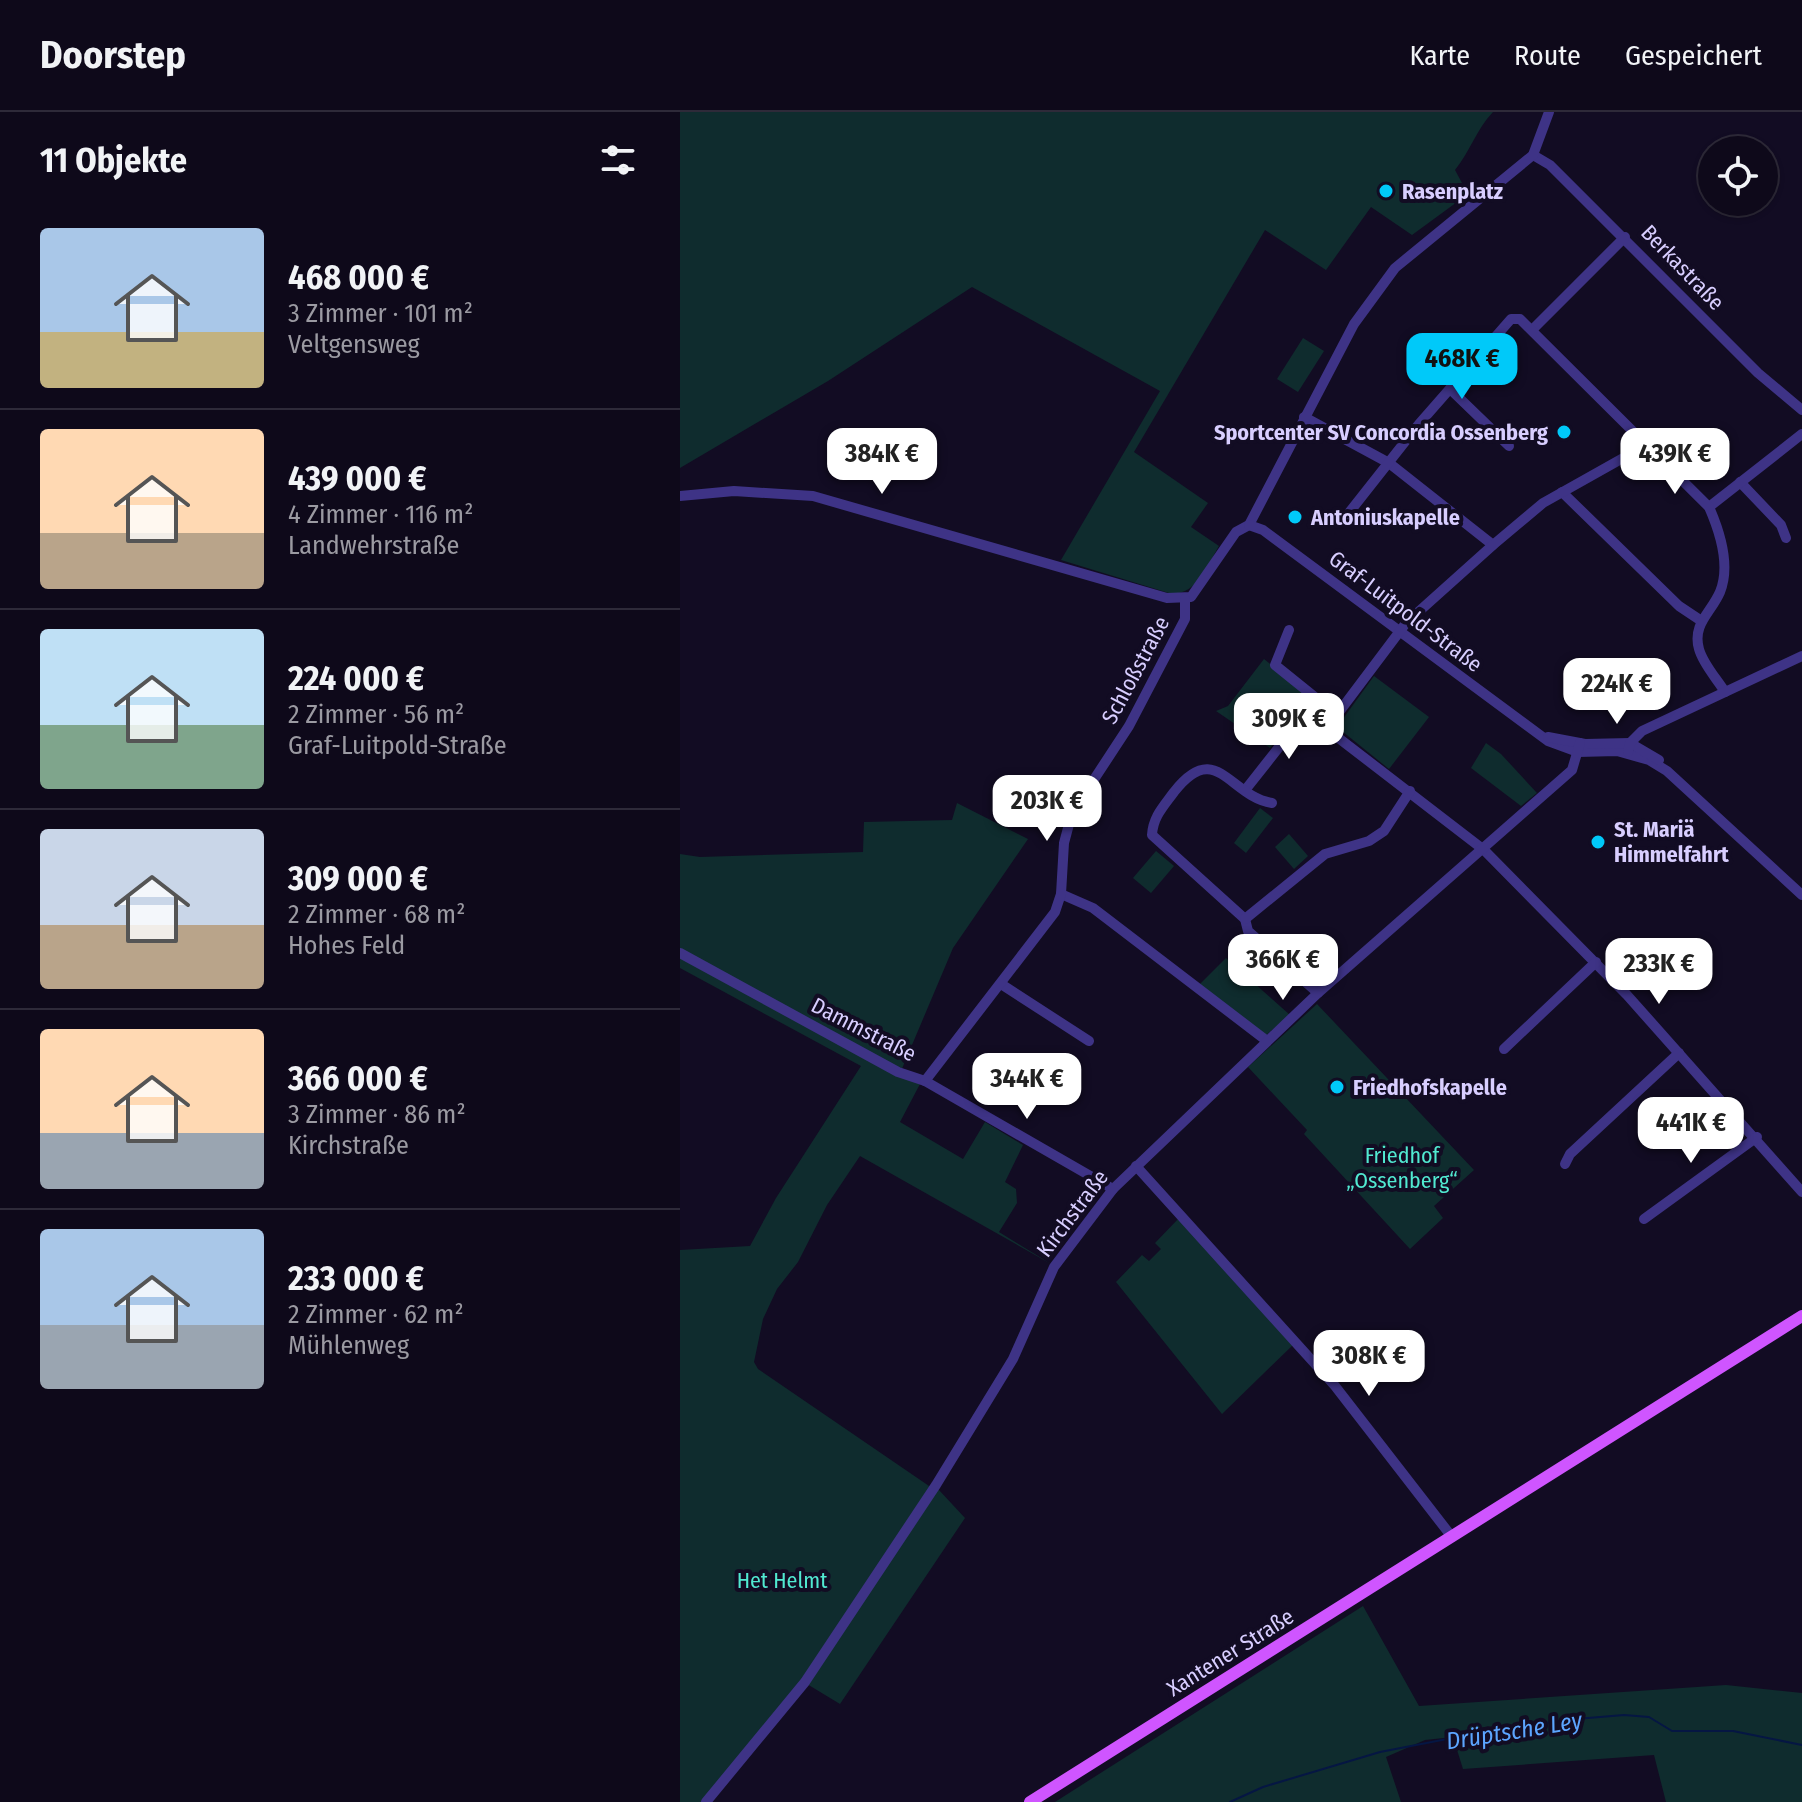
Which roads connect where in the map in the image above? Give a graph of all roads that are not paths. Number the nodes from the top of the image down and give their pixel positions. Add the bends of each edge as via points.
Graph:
1 (1549, 112) edge
2 (1533, 155) junction
3 (1625, 237) junction
4 (1533, 329) junction
5 (1450, 389) junction
6 (1802, 410) edge
7 (1304, 417) junction
8 (1802, 434) edge
9 (1648, 444) junction
10 (1509, 446) dead end
11 (1389, 463) junction
12 (1740, 482) junction
13 (1562, 492) junction
14 (680, 496) edge
15 (1709, 507) junction
16 (1348, 514) dead end
17 (1249, 525) junction
18 (1786, 538) dead end
19 (1493, 545) junction
20 (1185, 599) junction
21 (1700, 620) junction
22 (1289, 630) dead end
23 (1400, 631) junction
24 (1802, 656) edge
25 (1725, 692) junction
26 (1337, 715) junction
27 (1327, 728) junction
28 (1579, 747) junction
29 (1629, 748) junction
30 (1246, 789) junction
31 (1410, 791) junction
32 (1272, 803) dead end
33 (1484, 850) junction
34 (1061, 894) junction
35 (1802, 895) edge
36 (1245, 919) junction
37 (680, 953) edge
38 (1596, 962) junction
39 (1001, 984) junction
40 (1318, 993) junction
41 (1089, 1041) dead end
42 (1267, 1041) junction
43 (1504, 1049) dead end
44 (1679, 1053) junction
45 (925, 1081) junction
46 (1757, 1137) junction
47 (1565, 1164) dead end
48 (1136, 1166) junction
49 (1113, 1189) junction
50 (1802, 1192) edge
51 (1644, 1219) dead end
52 (1802, 1316) edge
53 (1452, 1537) junction
54 (706, 1802) edge
55 (1030, 1802) edge

1 - 2 street
2 - 3 street, Berkastraße
2 - 7 street, Schloßstraße via 1395,268 1354,324
3 - 4 street
3 - 6 street, Berkastraße via 1758,373
4 - 5 street via 1511,319
4 - 9 street
5 - 10 street
5 - 11 street
7 - 11 street
7 - 17 street, Schloßstraße
8 - 12 street
9 - 13 street
9 - 15 street
11 - 16 street
11 - 19 street
12 - 15 street
12 - 18 street via 1781,525
13 - 19 street
13 - 21 street via 1679,606
14 - 20 street via 734,491 813,496
15 - 21 street via 1725,568 1720,591
17 - 20 street, Schloßstraße via 1236,532 1200,588
17 - 23 street, Graf-Luitpold-Straße
19 - 23 street
20 - 34 street, Schloßstraße via 1187,611 1179,631 1129,726 1072,813
21 - 25 street via 1699,650
22 - 26 street via 1275,665
23 - 26 street
23 - 28 street, Graf-Luitpold-Straße via 1537,735
24 - 25 street
25 - 29 street via 1642,731
26 - 27 street
27 - 30 street via 1306,713
27 - 31 street
28 - 29 street, Graf-Luitpold-Straße
28 - 33 street, Kirchstraße via 1572,770
29 - 35 street via 1649,752
30 - 32 street
30 - 36 street via 1211,770 1196,769 1158,813 1152,835
31 - 33 street
31 - 36 street via 1384,831 1325,854
33 - 38 street
33 - 40 street, Kirchstraße
34 - 39 street, Schloßstraße via 1055,912
34 - 42 street via 1093,908
36 - 40 street via 1248,931
37 - 45 street, Dammstraße via 898,1072
38 - 43 street
38 - 44 street
39 - 41 street
39 - 45 street, Schloßstraße
40 - 42 street, Kirchstraße
42 - 48 street, Kirchstraße
44 - 46 street
44 - 47 street
45 - 49 street, Dammstraße
46 - 50 street
46 - 51 street
48 - 49 street, Kirchstraße
48 - 53 street via 1335,1386
49 - 54 street, Kirchstraße via 1054,1267 1013,1359 936,1485 805,1682
52 - 53 main road, Xantener Straße
53 - 55 main road, Xantener Straße

